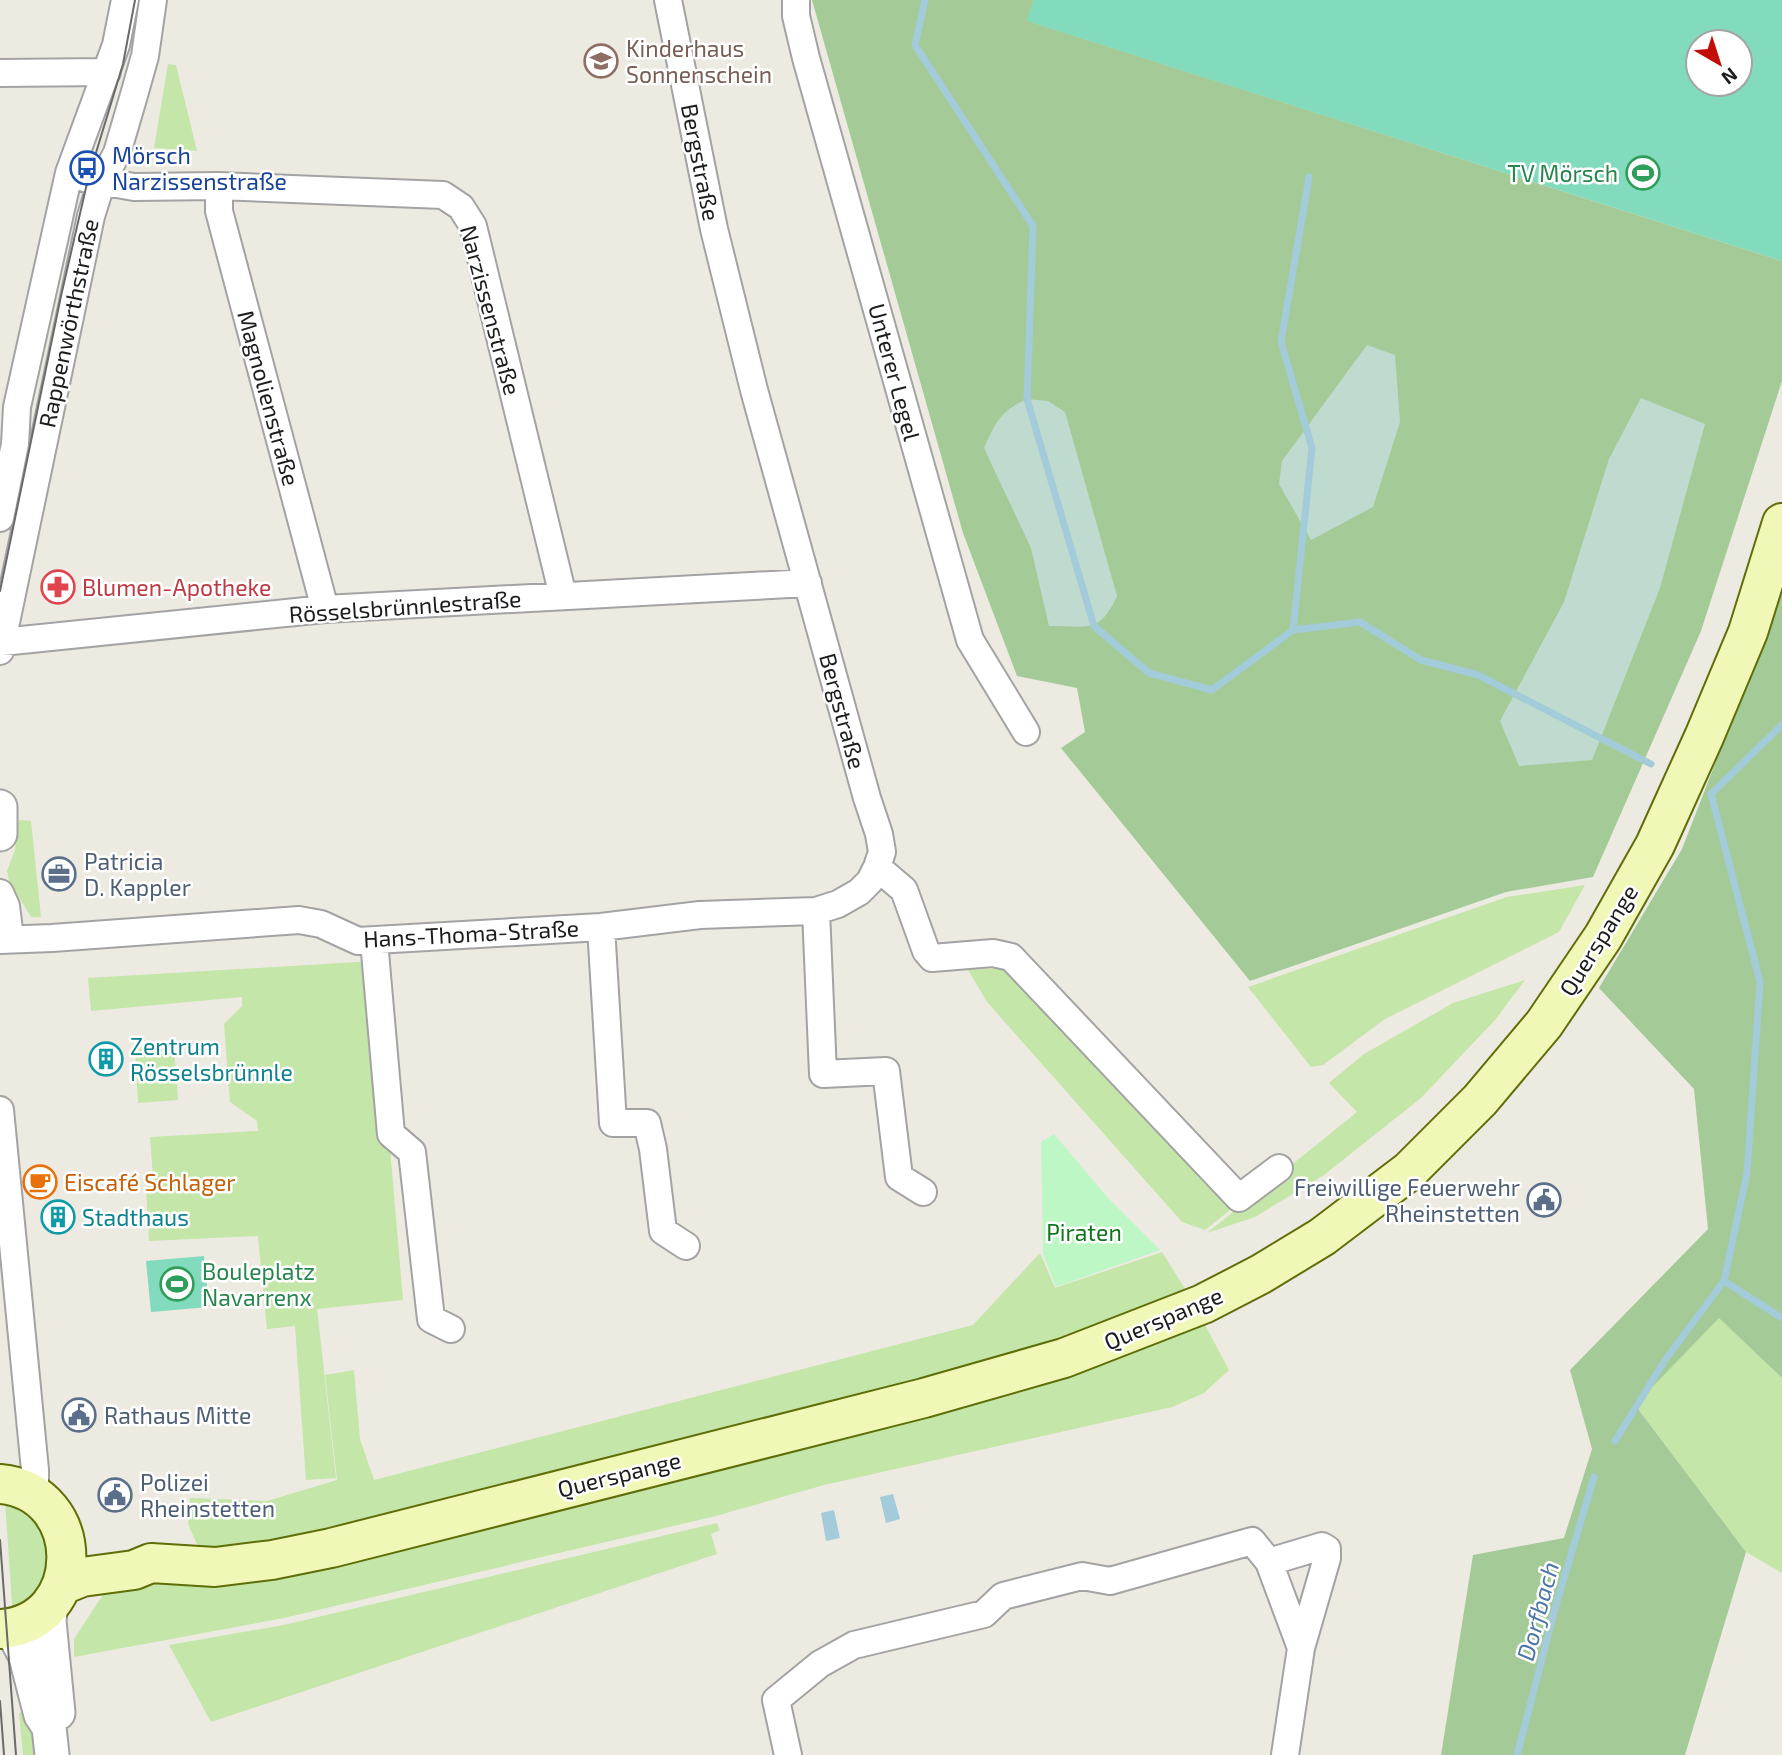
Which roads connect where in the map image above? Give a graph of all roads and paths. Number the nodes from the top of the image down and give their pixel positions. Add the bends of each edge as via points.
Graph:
1 (125, 0) edge
2 (153, 0) edge
3 (668, 0) edge
4 (796, 0) edge
5 (107, 72) junction
6 (0, 73) edge
7 (69, 173) junction
8 (102, 181) junction
9 (219, 186) junction
10 (0, 518) edge
11 (1782, 523) edge
12 (808, 583) junction
13 (563, 596) junction
14 (325, 609) junction
15 (1, 647) edge
16 (1026, 732) dead end
17 (0, 807) edge
18 (0, 834) edge
19 (877, 867) junction
20 (0, 892) edge
21 (816, 911) junction
22 (601, 927) junction
23 (5, 939) edge
24 (374, 941) junction
25 (0, 1110) edge
26 (1279, 1168) dead end
27 (923, 1192) dead end
28 (686, 1246) dead end
29 (451, 1328) dead end
30 (18, 1490) edge
31 (66, 1539) junction
32 (1269, 1562) junction
33 (151, 1563) junction
34 (56, 1594) junction
35 (6, 1629) edge
36 (1301, 1648) junction
37 (51, 1741) edge
38 (788, 1755) edge
39 (1285, 1755) edge

1 - 5 street, Rappenwörthstraße
2 - 8 street, Rappenwörthstraße via 135,95 117,153
3 - 12 street, Bergstraße via 714,229
4 - 16 street, Unterer Legel via 806,58 970,640
5 - 6 street
5 - 7 street, Rappenwörthstraße
7 - 8 street, Narzissenstraße
7 - 10 street, Rappenwörthstraße via 18,407
8 - 9 street, Narzissenstraße via 134,187
8 - 15 street, Rappenwörthstraße
9 - 13 street, Narzissenstraße via 443,195 461,207 473,226
9 - 14 street, Magnolienstraße via 219,211
11 - 33 main road, Querspange via 1748,632 1704,737 1655,845 1603,937 1544,1024 1480,1100 1409,1171 1322,1237 1203,1304 1137,1331 1064,1358 924,1398 331,1548 215,1567
12 - 13 street, Rösselsbrünnlestraße
12 - 19 street, Bergstraße via 879,834 882,852
13 - 14 street, Rösselsbrünnlestraße
14 - 15 street, Rösselsbrünnlestraße
17 - 18 street
19 - 21 street, Hans-Thoma-Straße via 859,892
19 - 26 street via 904,890 932,958 993,953 1011,957 1239,1198
20 - 23 street via 6,906
21 - 22 street, Hans-Thoma-Straße via 700,915
21 - 27 street via 823,1074 886,1071 899,1177
22 - 24 street, Hans-Thoma-Straße
22 - 28 street via 613,1123 647,1123 663,1231
23 - 24 street, Hans-Thoma-Straße via 299,920 358,941
24 - 29 street via 391,1133 412,1152 430,1318
25 - 30 street via 22,1329
30 - 31 main road via 54,1514
31 - 33 main road
31 - 34 main road via 66,1570
32 - 36 street
32 - 36 street via 1322,1546 1327,1549
32 - 38 street via 1252,1541 1110,1581 1082,1576 1003,1596 984,1614 854,1645 820,1664 776,1700
33 - 34 main road via 82,1577
34 - 35 main road via 33,1619
34 - 37 street via 49,1621 58,1712
35 - 37 street via 19,1640
36 - 39 street

